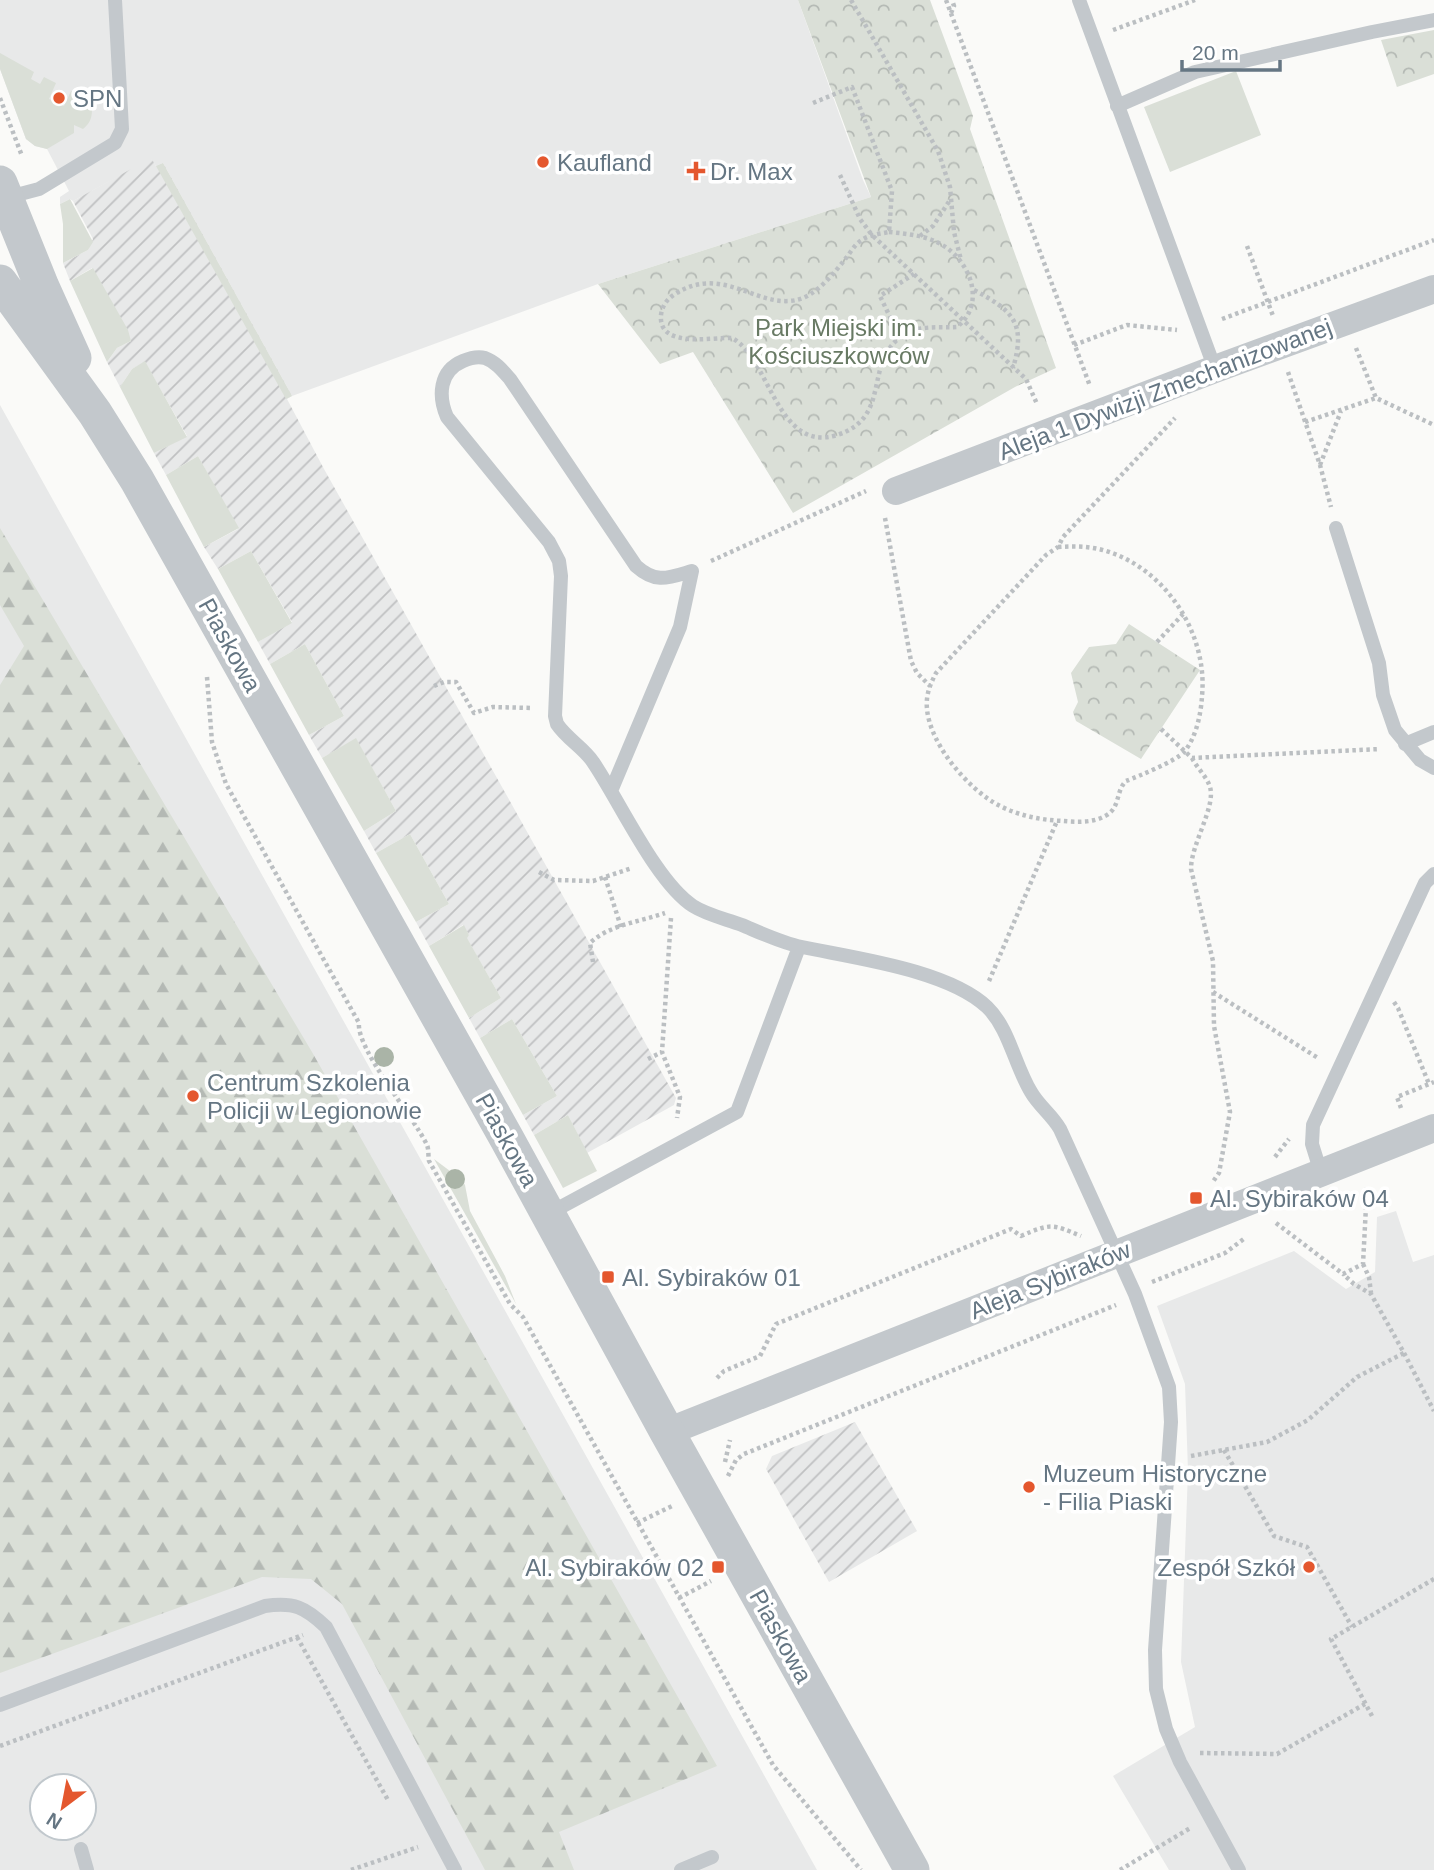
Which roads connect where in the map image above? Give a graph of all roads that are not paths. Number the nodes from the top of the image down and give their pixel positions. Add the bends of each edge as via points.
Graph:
1 (115, 0) edge
2 (1079, 0) edge
3 (1434, 20) edge
4 (1117, 106) junction
5 (2, 194) edge
6 (0, 282) edge
7 (1434, 289) edge
8 (1215, 369) junction
9 (95, 413) junction
10 (887, 489) road end
11 (1336, 528) road end
12 (1434, 732) edge
13 (1405, 744) junction
14 (1434, 768) edge
15 (611, 791) junction
16 (1434, 874) edge
17 (799, 947) junction
18 (1434, 1128) edge
19 (1321, 1172) junction
20 (547, 1214) junction
21 (1111, 1241) junction
22 (667, 1432) junction
23 (0, 1705) edge
24 (81, 1849) dead end
25 (712, 1857) dead end
26 (87, 1870) edge
27 (455, 1870) edge
28 (681, 1870) edge
29 (912, 1870) edge
30 (1239, 1870) edge

1 - 5 lane via 122,129 114,143 39,189
2 - 4 lane
3 - 4 lane via 1195,72
4 - 8 lane
5 - 9 street, Piaskowa
6 - 9 street, Piaskowa
7 - 8 street, Aleja 1 Dywizji Zmechanizowanej
8 - 10 street, Aleja 1 Dywizji Zmechanizowanej
9 - 20 street, Piaskowa via 192,576
11 - 13 lane via 1379,663 1383,695
12 - 13 lane
13 - 14 lane
15 - 15 lane via 591,759 561,730 555,716 559,561 549,542 447,417 440,393 443,380 460,362 480,357 500,367 645,575 662,580 692,572 680,627
15 - 17 lane via 653,860 685,901
16 - 19 lane via 1425,883 1314,1125 1312,1144
17 - 20 lane via 737,1112
17 - 21 lane via 920,974 951,985 988,1008 1008,1039 1030,1091 1060,1129
18 - 19 street, Aleja Sybiraków
19 - 21 street, Aleja Sybiraków
20 - 22 street, Piaskowa
21 - 22 street, Aleja Sybiraków
21 - 30 lane via 1169,1387 1154,1674 1166,1729 1180,1762
22 - 29 street, Piaskowa
23 - 27 lane via 265,1606 285,1603 308,1610 326,1627
24 - 26 lane
25 - 28 lane

